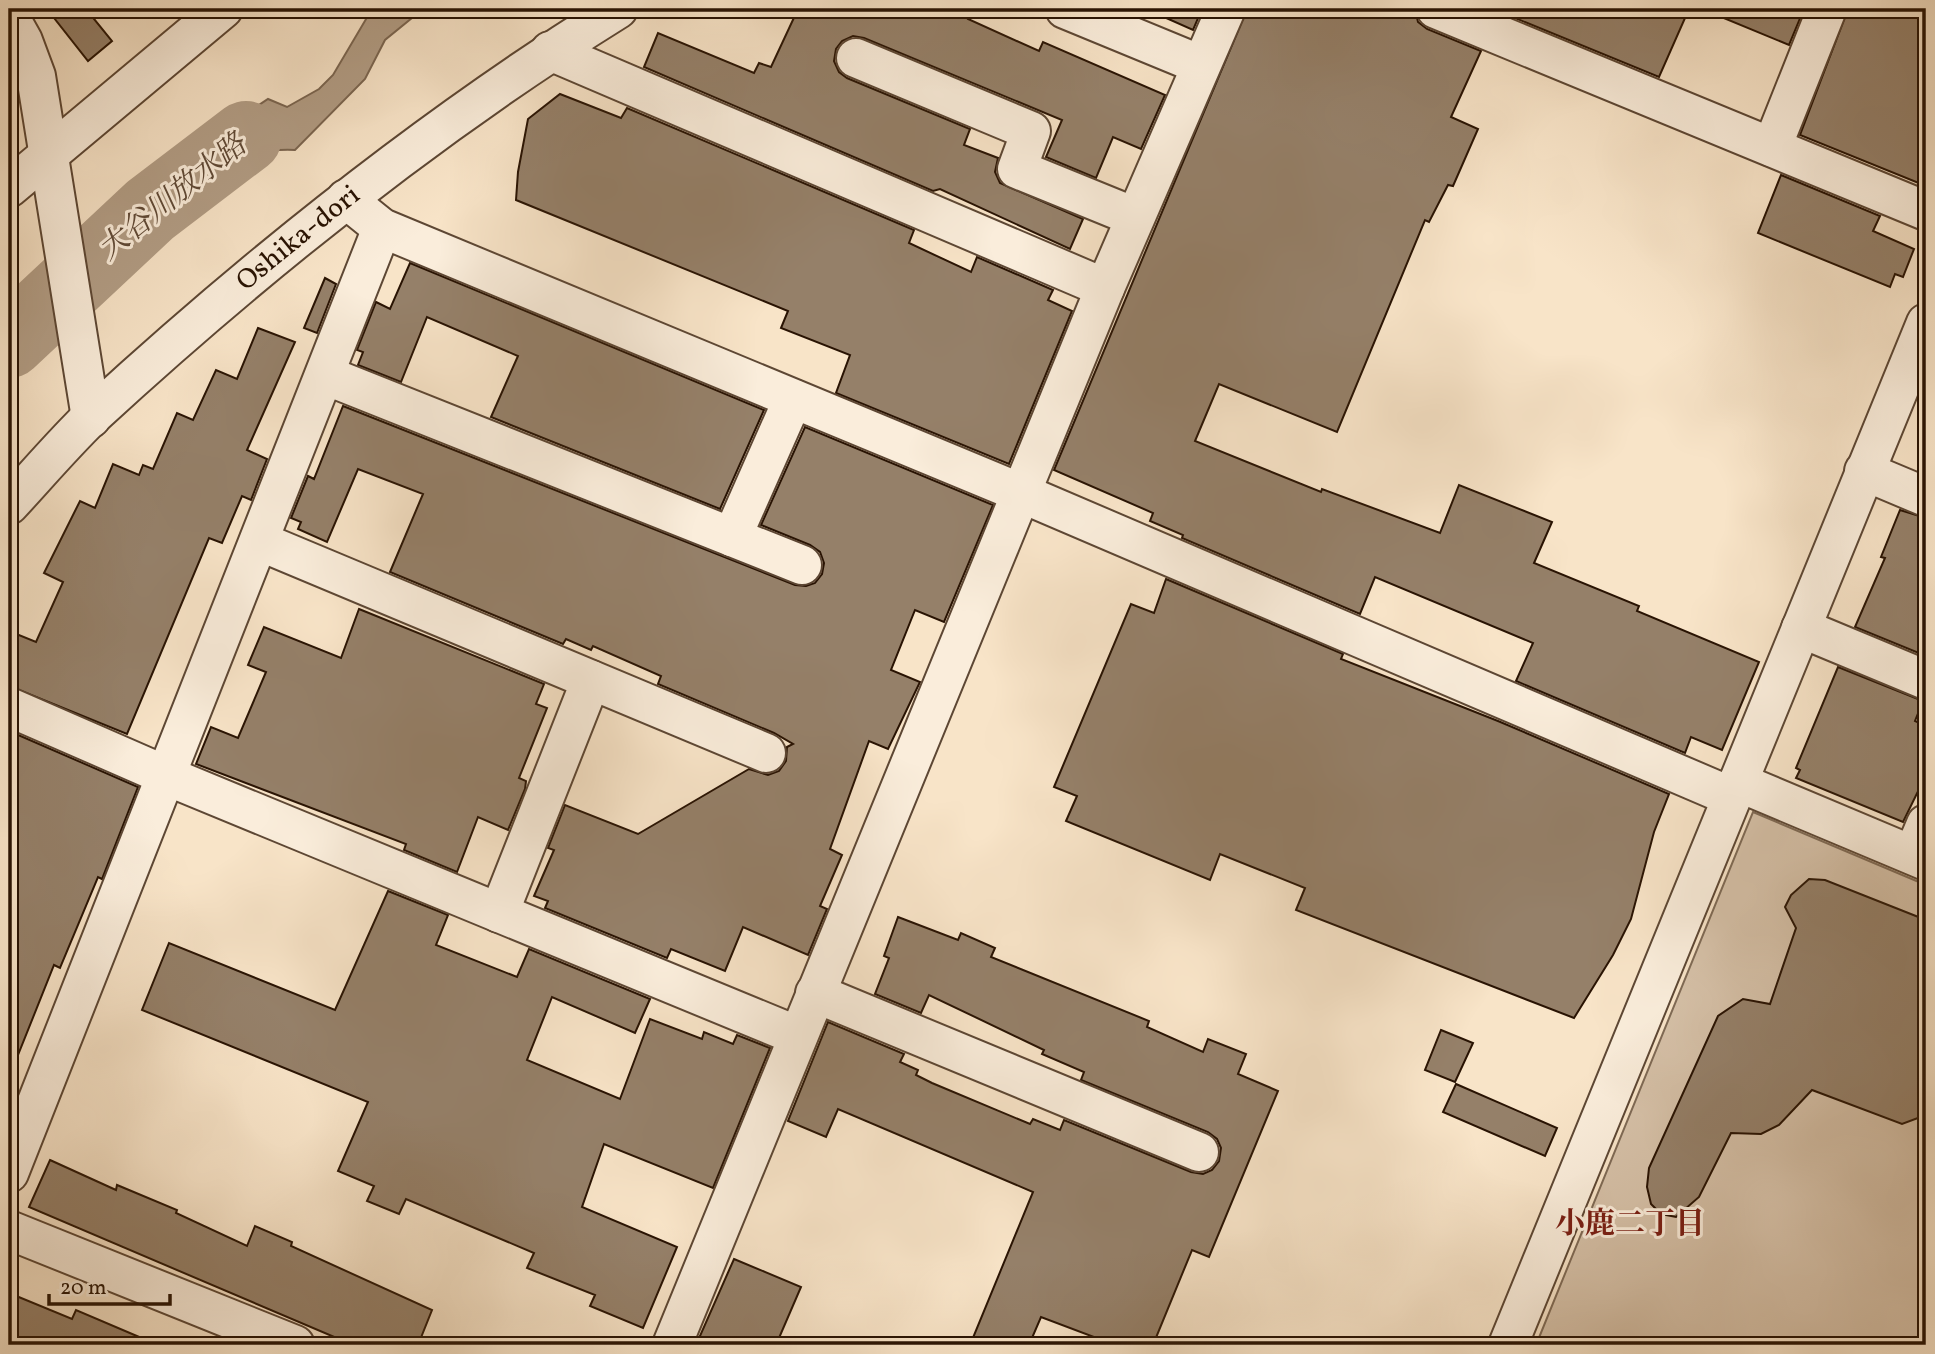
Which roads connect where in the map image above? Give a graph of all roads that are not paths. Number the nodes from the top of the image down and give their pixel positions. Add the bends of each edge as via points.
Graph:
1 (223, 9) edge
2 (618, 9) edge
3 (1065, 9) edge
4 (1226, 9) edge
5 (1436, 9) edge
6 (1827, 9) edge
7 (9, 16) edge
8 (550, 51) junction
9 (856, 58) dead end
10 (1201, 65) junction
11 (1772, 147) junction
12 (48, 153) junction
13 (9, 188) edge
14 (346, 199) junction
15 (1926, 211) edge
16 (1135, 217) junction
17 (382, 228) junction
18 (1105, 288) junction
19 (1926, 323) edge
20 (325, 374) junction
21 (793, 399) junction
22 (91, 418) junction
23 (1864, 471) junction
24 (1021, 493) junction
25 (1926, 497) edge
26 (9, 505) edge
27 (732, 537) junction
28 (259, 541) junction
29 (802, 565) dead end
30 (1801, 628) junction
31 (591, 680) junction
32 (1926, 680) edge
33 (9, 707) edge
34 (766, 753) dead end
35 (167, 776) junction
36 (1735, 790) junction
37 (1922, 847) edge
38 (499, 913) junction
39 (815, 993) junction
40 (798, 1036) junction
41 (24, 1095) edge
42 (1199, 1152) dead end
43 (9, 1173) edge
44 (9, 1230) edge
45 (295, 1345) edge
46 (672, 1345) edge
47 (1508, 1345) edge

1 - 12 street
2 - 8 street, Oshika-dori
3 - 10 street
4 - 10 street
5 - 11 street
6 - 11 street
7 - 12 street via 36,76
8 - 14 street, Oshika-dori
8 - 18 street
9 - 16 street via 1031,131 1017,169
10 - 16 street
11 - 15 street
12 - 13 street
12 - 22 street
14 - 17 street
14 - 22 street, Oshika-dori
16 - 18 street
17 - 20 street
17 - 21 street
18 - 24 street
19 - 23 street
20 - 27 street
20 - 28 street
21 - 24 street
21 - 27 street
22 - 26 street, Oshika-dori
23 - 25 street
23 - 30 street
24 - 36 street
24 - 39 street
27 - 29 street
28 - 31 street
28 - 35 street
30 - 32 street
30 - 36 street
31 - 34 street
31 - 38 street
33 - 35 street
35 - 38 street
35 - 41 street
36 - 37 street
36 - 47 street
38 - 40 street
39 - 40 street
39 - 42 street
40 - 46 street
41 - 43 street
44 - 45 street

